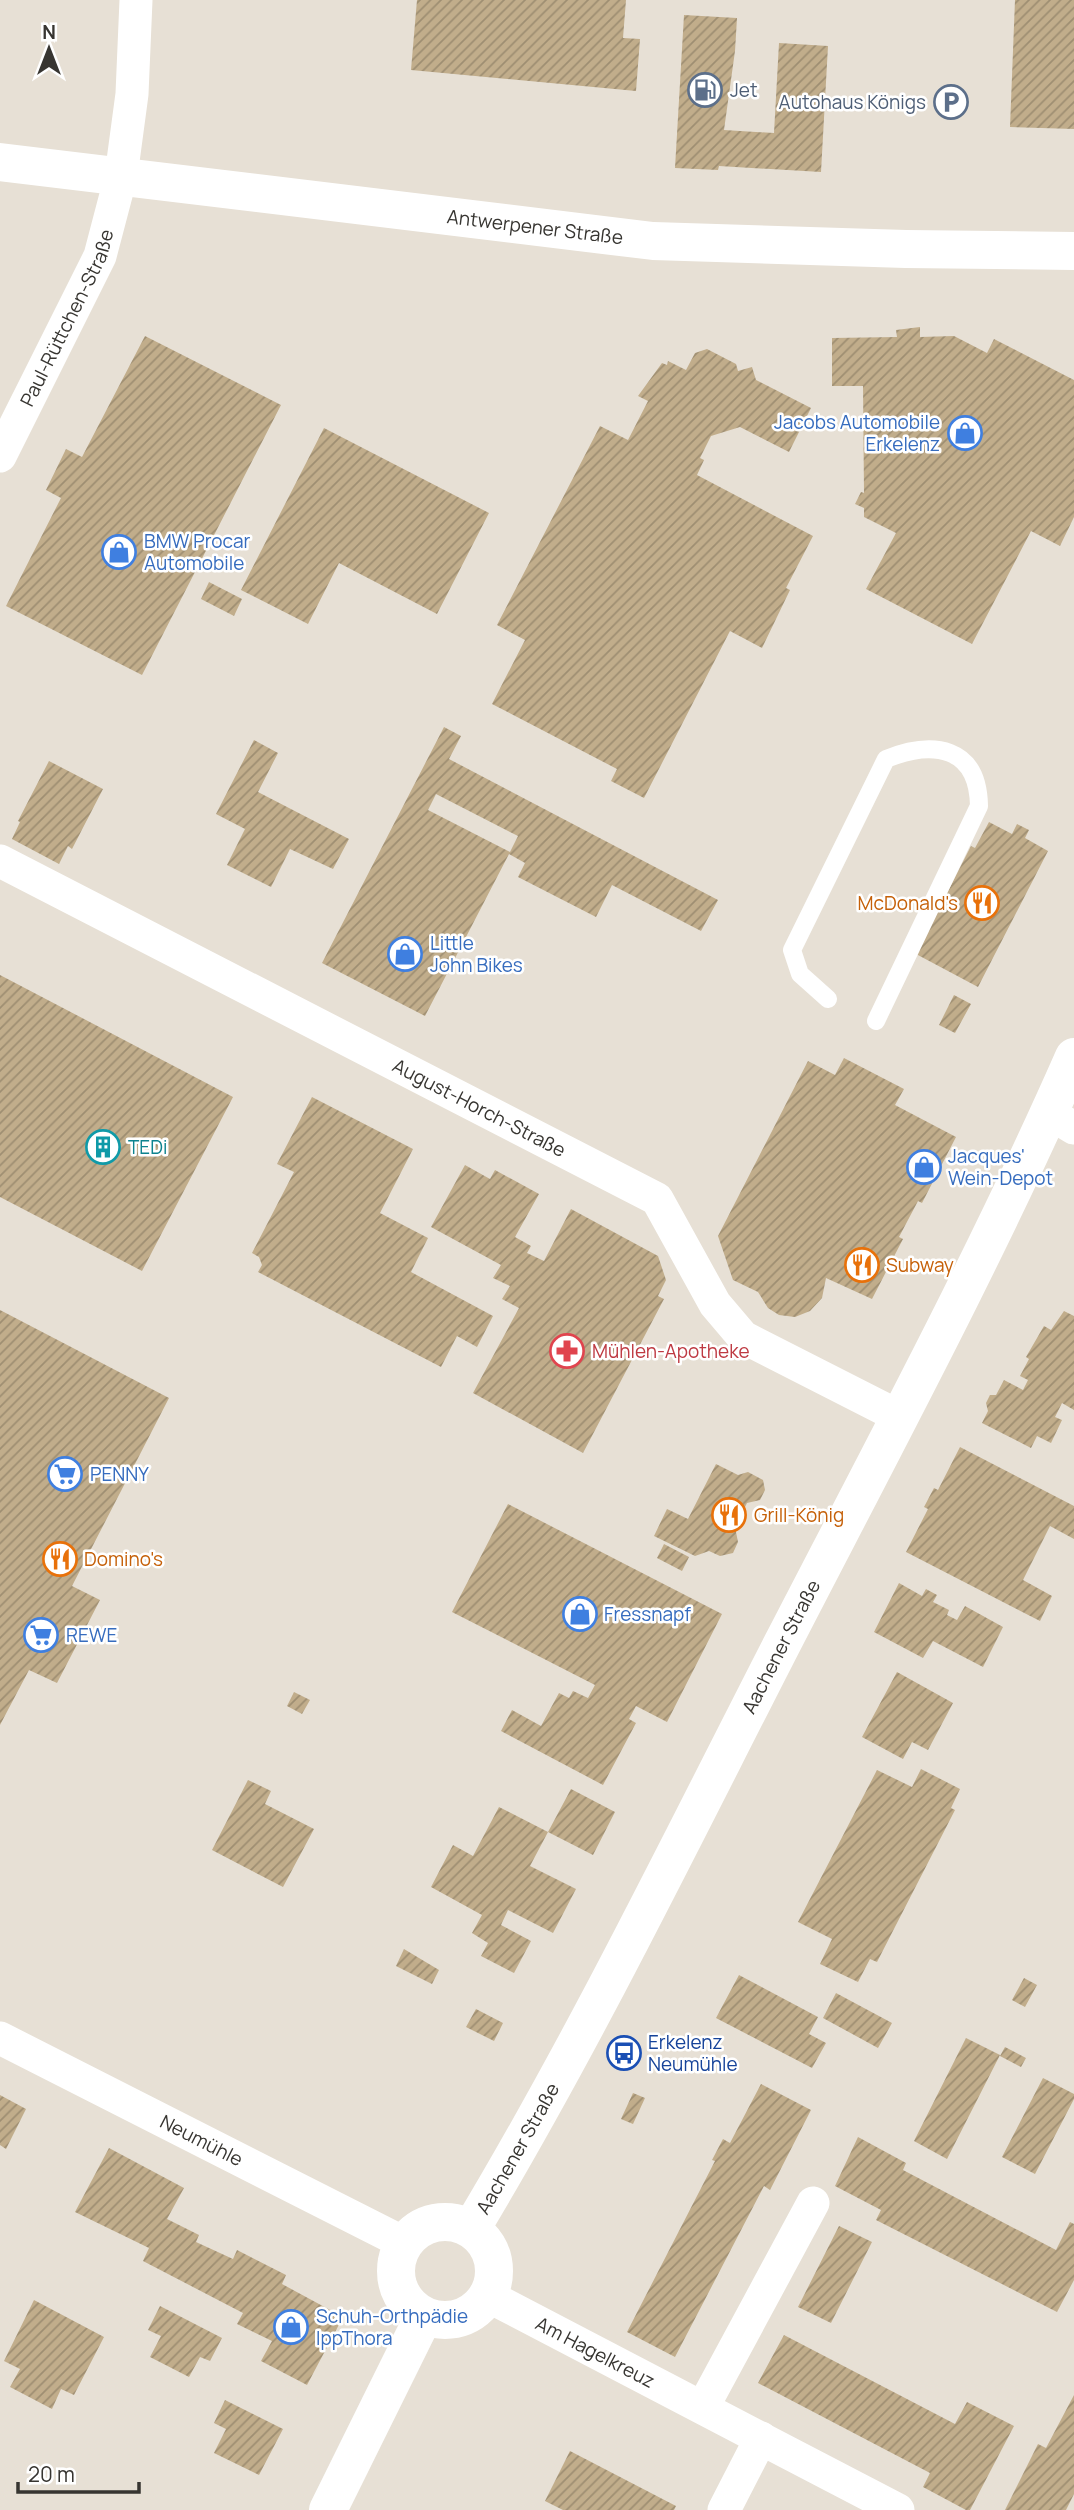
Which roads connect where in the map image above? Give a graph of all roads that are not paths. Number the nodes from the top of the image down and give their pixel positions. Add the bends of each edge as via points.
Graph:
1 (136, 0) edge
2 (0, 162) edge
3 (121, 176) junction
4 (1074, 251) edge
5 (0, 456) edge
6 (0, 862) edge
7 (828, 999) dead end
8 (876, 1021) dead end
9 (1074, 1057) edge
10 (1062, 1120) edge
11 (900, 1417) junction
12 (0, 2038) edge
13 (813, 2203) dead end
14 (471, 2229) junction
15 (404, 2243) junction
16 (488, 2296) junction
17 (424, 2316) junction
18 (703, 2407) junction
19 (761, 2438) junction
20 (328, 2510) edge
21 (723, 2510) edge
22 (898, 2510) edge

1 - 3 street, Paul-Rüttchen-Straße
2 - 3 main road, Antwerpener Straße
3 - 4 main road, Antwerpener Straße via 653,241
3 - 5 street, Paul-Rüttchen-Straße via 100,256
6 - 11 street, August-Horch-Straße via 657,1199 715,1304 743,1337
7 - 8 lane via 800,974 792,950 886,759 932,748 955,754 970,769 979,788 979,806
9 - 10 main road, Aachener Straße
10 - 11 main road, Aachener Straße
11 - 14 main road, Aachener Straße via 584,2030
12 - 15 street, Neumühle
13 - 18 street
14 - 15 main road via 442,2221 414,2232
14 - 16 main road via 491,2251 494,2282
15 - 17 main road via 398,2256 397,2284 412,2308
16 - 17 main road via 460,2318
16 - 18 street, Am Hagelkreuz
17 - 20 main road
18 - 19 street, Am Hagelkreuz
19 - 21 street
19 - 22 street, Am Hagelkreuz

